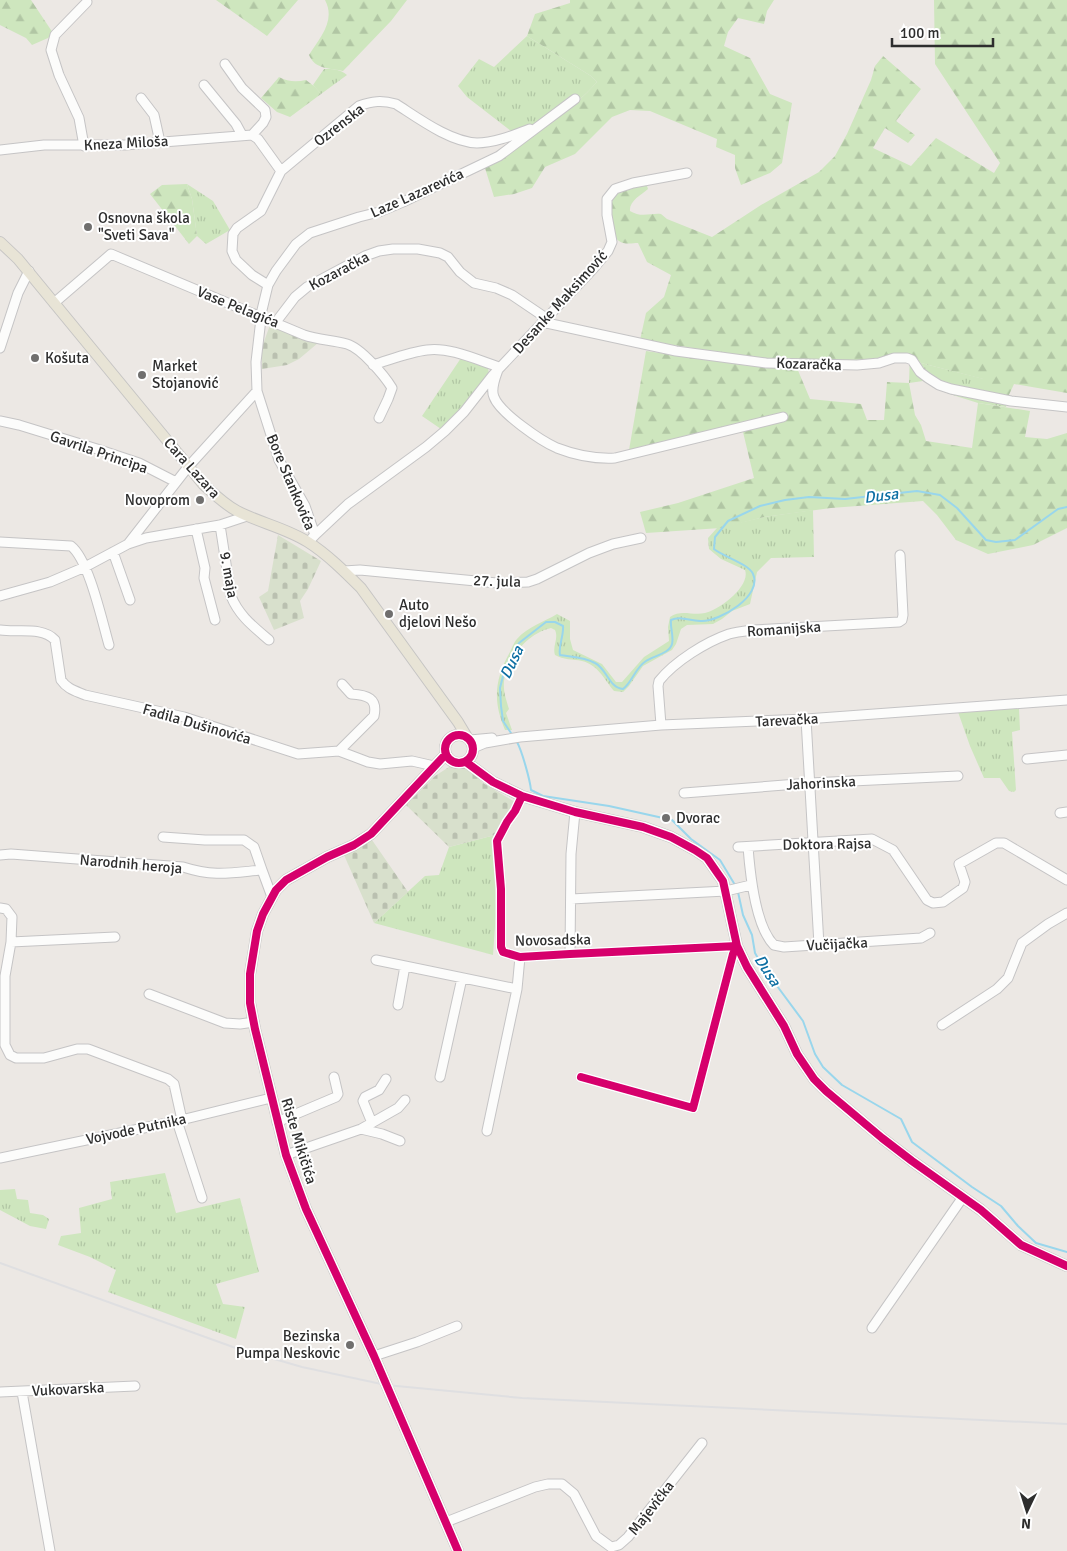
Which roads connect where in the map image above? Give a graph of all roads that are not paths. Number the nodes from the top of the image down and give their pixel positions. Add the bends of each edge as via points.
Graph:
1 (87, 2) dead end
2 (224, 64) dead end
3 (204, 85) dead end
4 (141, 98) dead end
5 (575, 99) dead end
6 (541, 124) junction
7 (242, 135) junction
8 (252, 135) junction
9 (160, 142) junction
10 (84, 146) junction
11 (0, 150) edge
12 (281, 170) junction
13 (687, 173) dead end
14 (0, 242) edge
15 (28, 271) junction
16 (268, 285) junction
17 (54, 303) junction
18 (262, 317) junction
19 (544, 320) junction
20 (276, 322) junction
21 (0, 348) edge
22 (373, 365) junction
23 (500, 367) junction
24 (257, 391) junction
25 (1067, 407) edge
26 (0, 416) edge
27 (782, 417) dead end
28 (379, 418) dead end
29 (0, 421) edge
30 (19, 425) junction
31 (188, 467) junction
32 (176, 482) junction
33 (247, 516) junction
34 (220, 525) junction
35 (196, 529) junction
36 (641, 538) dead end
37 (312, 539) junction
38 (0, 542) edge
39 (128, 544) junction
40 (113, 552) junction
41 (900, 555) dead end
42 (85, 567) junction
43 (344, 571) junction
44 (0, 596) edge
45 (130, 600) dead end
46 (215, 620) dead end
47 (0, 630) edge
48 (269, 640) dead end
49 (108, 645) dead end
50 (342, 684) dead end
51 (1067, 700) edge
52 (446, 708) junction
53 (806, 719) junction
54 (661, 725) junction
55 (452, 737) junction
56 (470, 748) junction
57 (339, 752) junction
58 (446, 754) junction
59 (1067, 755) edge
60 (1027, 759) dead end
61 (454, 762) junction
62 (434, 766) junction
63 (958, 776) dead end
64 (810, 783) junction
65 (415, 785) junction
66 (684, 793) dead end
67 (522, 796) junction
68 (575, 812) junction
69 (163, 837) dead end
70 (812, 842) junction
71 (738, 847) dead end
72 (748, 847) junction
73 (0, 855) edge
74 (262, 870) junction
75 (1067, 880) edge
76 (748, 886) junction
77 (728, 890) junction
78 (272, 897) junction
79 (571, 899) junction
80 (0, 908) edge
81 (1067, 913) edge
82 (930, 933) dead end
83 (115, 937) dead end
84 (11, 942) junction
85 (819, 945) junction
86 (737, 946) junction
87 (570, 954) junction
88 (520, 958) junction
89 (376, 960) dead end
90 (405, 966) junction
91 (462, 978) junction
92 (517, 989) junction
93 (149, 994) dead end
94 (398, 1005) dead end
95 (254, 1022) junction
96 (942, 1025) dead end
97 (334, 1077) dead end
98 (440, 1077) dead end
99 (581, 1077) dead end
100 (386, 1080) dead end
101 (271, 1098) junction
102 (405, 1100) dead end
103 (180, 1120) junction
104 (277, 1122) junction
105 (372, 1123) junction
106 (361, 1129) junction
107 (488, 1131) dead end
108 (400, 1141) dead end
109 (286, 1155) junction
110 (0, 1158) edge
111 (964, 1197) junction
112 (202, 1198) dead end
113 (1067, 1266) edge
114 (457, 1326) dead end
115 (872, 1328) dead end
116 (374, 1356) junction
117 (136, 1386) dead end
118 (0, 1392) edge
119 (22, 1392) junction
120 (702, 1442) dead end
121 (446, 1522) junction
122 (50, 1551) edge
123 (458, 1551) edge

1 - 10 street via 55,35 51,50 58,76 79,118
2 - 8 street via 242,88 265,110 263,123
3 - 7 street
4 - 9 street via 154,115
5 - 6 street, Laze Lazarevića
6 - 12 street, Ozrenska via 503,138 476,143 450,136 396,104 369,102 358,106
6 - 16 street, Laze Lazarevića via 499,156 439,185 379,212 310,233 296,244
7 - 8 street, Kneza Miloša
7 - 9 street, Kneza Miloša
8 - 12 street
9 - 10 street, Kneza Miloša
10 - 11 street, Kneza Miloša
12 - 16 street, Ozrenska via 261,210 237,228 232,241 232,251 241,267
13 - 19 street, Desanke Maksimović via 633,182 615,190 607,199 612,242 608,251
14 - 15 main road, Cara Lazara
15 - 17 main road, Cara Lazara
15 - 21 street
16 - 18 street, Laze Lazarevića
17 - 18 street, Vase Pelagića via 112,254
17 - 31 main road, Cara Lazara
18 - 20 street, Vase Pelagića
18 - 24 street, Bore Stankovića via 256,362
19 - 20 street, Kozaračka via 504,292 474,282 440,253 393,249 366,256 307,287
19 - 23 street, Desanke Maksimović
19 - 25 street, Kozaračka via 676,351 766,363 857,365 907,358 928,378 951,389 1011,401
20 - 22 street, Vase Pelagića via 315,339 350,345
22 - 23 street via 429,350 463,355
22 - 28 street, Vase Pelagića via 392,388
23 - 27 street, Desanke Maksimović via 493,387 493,396 498,404 512,418 557,448 581,455 615,458
23 - 37 street, Desanke Maksimović via 446,430 348,504
24 - 31 street
24 - 37 street, Bore Stankovića via 279,460 303,501
26 - 30 street, Gavrila Principa
29 - 30 street, Gavrila Principa
30 - 32 street, Gavrila Principa via 139,463
31 - 32 street
31 - 33 main road, Cara Lazara via 223,502
32 - 39 street
33 - 34 street
33 - 37 main road, Cara Lazara
34 - 35 street
34 - 48 street, 9. maja via 231,596 247,622
35 - 39 street
35 - 46 street
36 - 43 street, 27. jula via 612,544 528,582 496,583
37 - 43 main road, Cara Lazara
38 - 42 street via 71,546
39 - 40 street
40 - 42 street
40 - 45 street
41 - 54 street, Romanijska via 902,620 752,630 730,634 706,644 659,680
42 - 44 street via 50,582
42 - 49 street
43 - 52 main road, Cara Lazara via 361,588
47 - 57 street, Fadila Dušinovića via 33,631 52,636 61,680 70,689 85,695 184,717 298,754
50 - 57 street via 351,694 368,697 376,708 374,716
51 - 53 street, Tarevačka
52 - 55 main road, Cara Lazara via 453,724
52 - 56 main road, Cara Lazara via 458,722
53 - 54 street, Tarevačka
53 - 64 street
54 - 56 street, Tarevačka via 513,737
55 - 56 main road via 460,735
55 - 58 main road via 446,744
56 - 61 main road via 461,763
56 - 67 main road, Cara Lazara via 503,787
57 - 62 street, Fadila Dušinovića via 380,764 412,761
58 - 61 main road
58 - 62 main road, Riste Mikičića
59 - 60 street
61 - 65 main road, Riste Mikičića
62 - 65 main road, Riste Mikičića
63 - 64 street, Jahorinska
64 - 66 street, Jahorinska
64 - 70 street
65 - 78 main road, Riste Mikičića via 371,834 286,880
67 - 68 main road, Cara Lazara
67 - 88 street, Novosadska via 497,840 501,946 503,952
68 - 77 main road, Cara Lazara via 672,837 707,858
68 - 79 street, Novosadska
69 - 74 street via 244,840 254,847
70 - 72 street, Doktora Rajsa
70 - 75 street, Doktora Rajsa via 872,839 885,845 898,856 927,900 933,903 943,902 963,888 965,882 960,864 1000,843
70 - 85 street
71 - 72 street, Doktora Rajsa
72 - 76 street
73 - 74 street, Narodnih heroja via 183,867 216,875
74 - 78 street
76 - 77 street
76 - 85 street, Vučijačka via 764,932 774,945
77 - 79 street
77 - 86 main road, Cara Lazara
78 - 95 main road, Riste Mikičića via 257,932 250,974
79 - 87 street, Novosadska
80 - 84 street via 6,909 12,917
81 - 96 street via 1022,943 1008,978 997,989
82 - 85 street, Vučijačka via 922,938
83 - 84 street
84 - 103 street via 5,976 4,1044 10,1055 44,1058 88,1049 168,1079 174,1084
86 - 87 street, Novosadska
86 - 99 street via 693,1108
86 - 111 main road, Cara Lazara via 814,1079 882,1138
87 - 88 street, Novosadska
88 - 92 street, Novosadska
89 - 90 street
90 - 91 street
90 - 94 street
91 - 92 street
91 - 98 street
92 - 107 street, Novosadska
93 - 95 street via 225,1023
95 - 101 main road, Riste Mikičića
97 - 104 street via 338,1090 336,1097
100 - 105 street via 379,1090 363,1100
101 - 103 street, Vojvode Putnika
101 - 104 main road, Riste Mikičića
102 - 105 street via 398,1108
103 - 110 street, Vojvode Putnika
103 - 112 street
104 - 109 main road, Riste Mikičića
105 - 106 street
106 - 108 street
106 - 109 street
109 - 116 main road, Riste Mikičića via 306,1209
111 - 113 main road, Cara Lazara via 1021,1245
111 - 115 street
114 - 116 street
116 - 121 main road, Riste Mikičića
117 - 119 street, Vukovarska
118 - 119 street, Vukovarska
119 - 122 street
120 - 121 street, Majevička via 619,1545 611,1547 596,1536 574,1494 562,1484 535,1487
121 - 123 main road, Riste Mikičića

